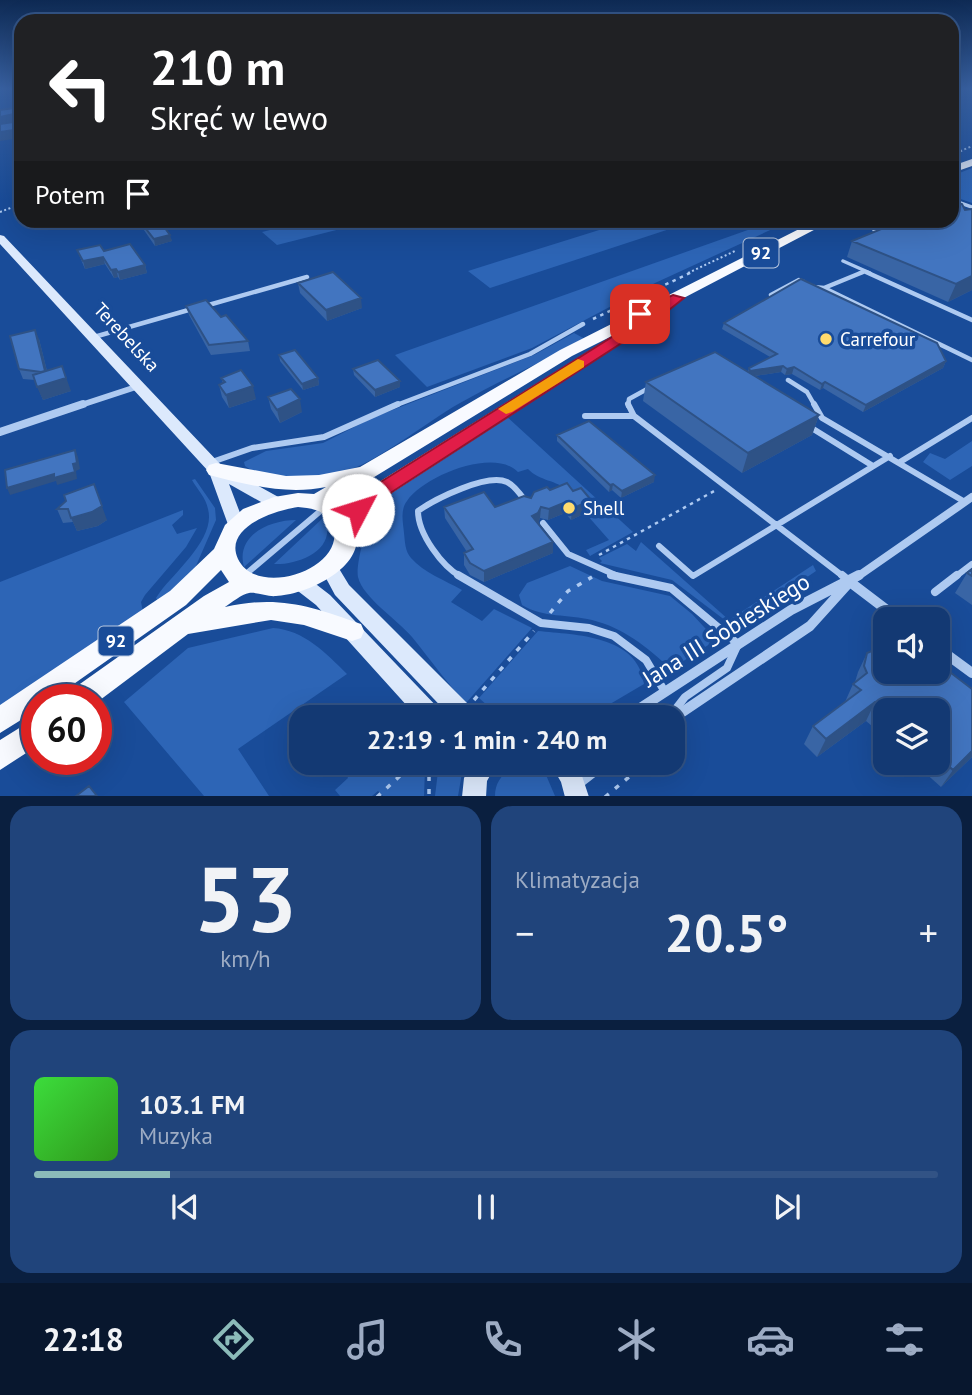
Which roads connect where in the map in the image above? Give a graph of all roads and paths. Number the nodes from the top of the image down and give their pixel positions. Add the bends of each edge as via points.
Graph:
1 (812, 228) edge
2 (879, 228) edge
3 (874, 230) edge
4 (0, 238) edge
5 (735, 251) dead end
6 (843, 261) dead end
7 (863, 272) junction
8 (307, 277) edge
9 (824, 288) junction
10 (771, 295) edge
11 (677, 298) junction
12 (972, 320) edge
13 (583, 324) joint
14 (94, 337) junction
15 (971, 359) edge
16 (788, 380) dead end
17 (658, 384) edge
18 (140, 386) junction
19 (585, 416) dead end
20 (634, 416) junction
21 (972, 418) edge
22 (805, 424) edge
23 (0, 432) edge
24 (890, 456) junction
25 (900, 462) junction
26 (383, 464) junction
27 (873, 466) junction
28 (213, 467) junction
29 (726, 485) junction
30 (969, 500) edge
31 (276, 503) junction
32 (321, 504) junction
33 (528, 504) edge
34 (543, 523) dead end
35 (778, 524) junction
36 (236, 526) junction
37 (346, 526) junction
38 (659, 546) dead end
39 (224, 553) junction
40 (972, 564) edge
41 (329, 567) junction
42 (594, 568) junction
43 (243, 581) junction
44 (850, 582) junction
45 (301, 583) junction
46 (935, 592) dead end
47 (883, 607) edge
48 (541, 622) junction
49 (180, 627) junction
50 (352, 631) junction
51 (738, 644) junction
52 (950, 657) edge
53 (972, 673) edge
54 (101, 684) edge
55 (665, 692) junction
56 (421, 705) edge
57 (465, 705) edge
58 (472, 705) edge
59 (645, 705) edge
60 (680, 705) edge
61 (685, 709) edge
62 (0, 720) edge
63 (21, 741) edge
64 (0, 756) edge
65 (401, 775) edge
66 (429, 775) edge
67 (567, 775) edge
68 (593, 775) edge
69 (631, 775) edge
70 (576, 791) edge
71 (377, 796) edge
72 (429, 796) edge
73 (605, 796) edge

1 - 11 main road, 92
2 - 3 lane
4 - 14 street, Terebelska
5 - 13 path
6 - 7 lane
7 - 9 lane
7 - 12 lane
8 - 14 lane
9 - 10 lane via 799,280
9 - 15 lane
11 - 26 main road, 92 via 555,359
11 - 37 main road, 92 via 386,487
13 - 28 lane via 530,354 324,437 252,448
14 - 18 street, Terebelska
16 - 24 lane via 807,391 822,418
17 - 20 lane via 629,399
18 - 23 street
18 - 28 street, Terebelska
19 - 20 lane
20 - 29 lane
21 - 25 lane
22 - 27 lane
24 - 25 lane
24 - 27 lane
25 - 30 lane
26 - 28 main road via 302,485 272,484
26 - 32 main road, 92
27 - 35 lane
28 - 31 street, Terebelska
28 - 36 street, Terebelska
29 - 35 lane
29 - 42 path via 596,556
30 - 44 street, Jana III Sobieskiego
31 - 32 main road, 92
31 - 36 main road, 92 via 255,511
32 - 37 main road via 338,514
32 - 43 lane
33 - 48 lane via 513,485 490,480 427,504 418,512 418,522 447,569
34 - 42 lane via 568,554
35 - 38 lane via 693,576
35 - 44 lane
36 - 39 main road, 92
37 - 41 main road, 92 via 347,544
39 - 43 main road via 230,570
39 - 62 main road, 92 via 178,598
40 - 46 lane
41 - 45 main road, 92
41 - 57 street via 342,590
42 - 48 path via 592,577 568,591
42 - 51 lane via 671,588
43 - 45 main road, 92 via 272,587
43 - 49 main road, 92
44 - 47 street
44 - 51 street, Jana III Sobieskiego via 791,610
44 - 61 street, Jana III Sobieskiego via 810,626
45 - 50 street
48 - 55 lane via 614,636 646,660
48 - 58 path
49 - 50 main road via 268,608 302,612
49 - 54 main road, 92
50 - 56 street
51 - 55 street, Jana III Sobieskiego
51 - 60 lane via 727,668
52 - 53 street
55 - 59 street, Jana III Sobieskiego
63 - 64 main road
65 - 71 path
66 - 72 path
67 - 70 street
68 - 70 street
69 - 73 path

